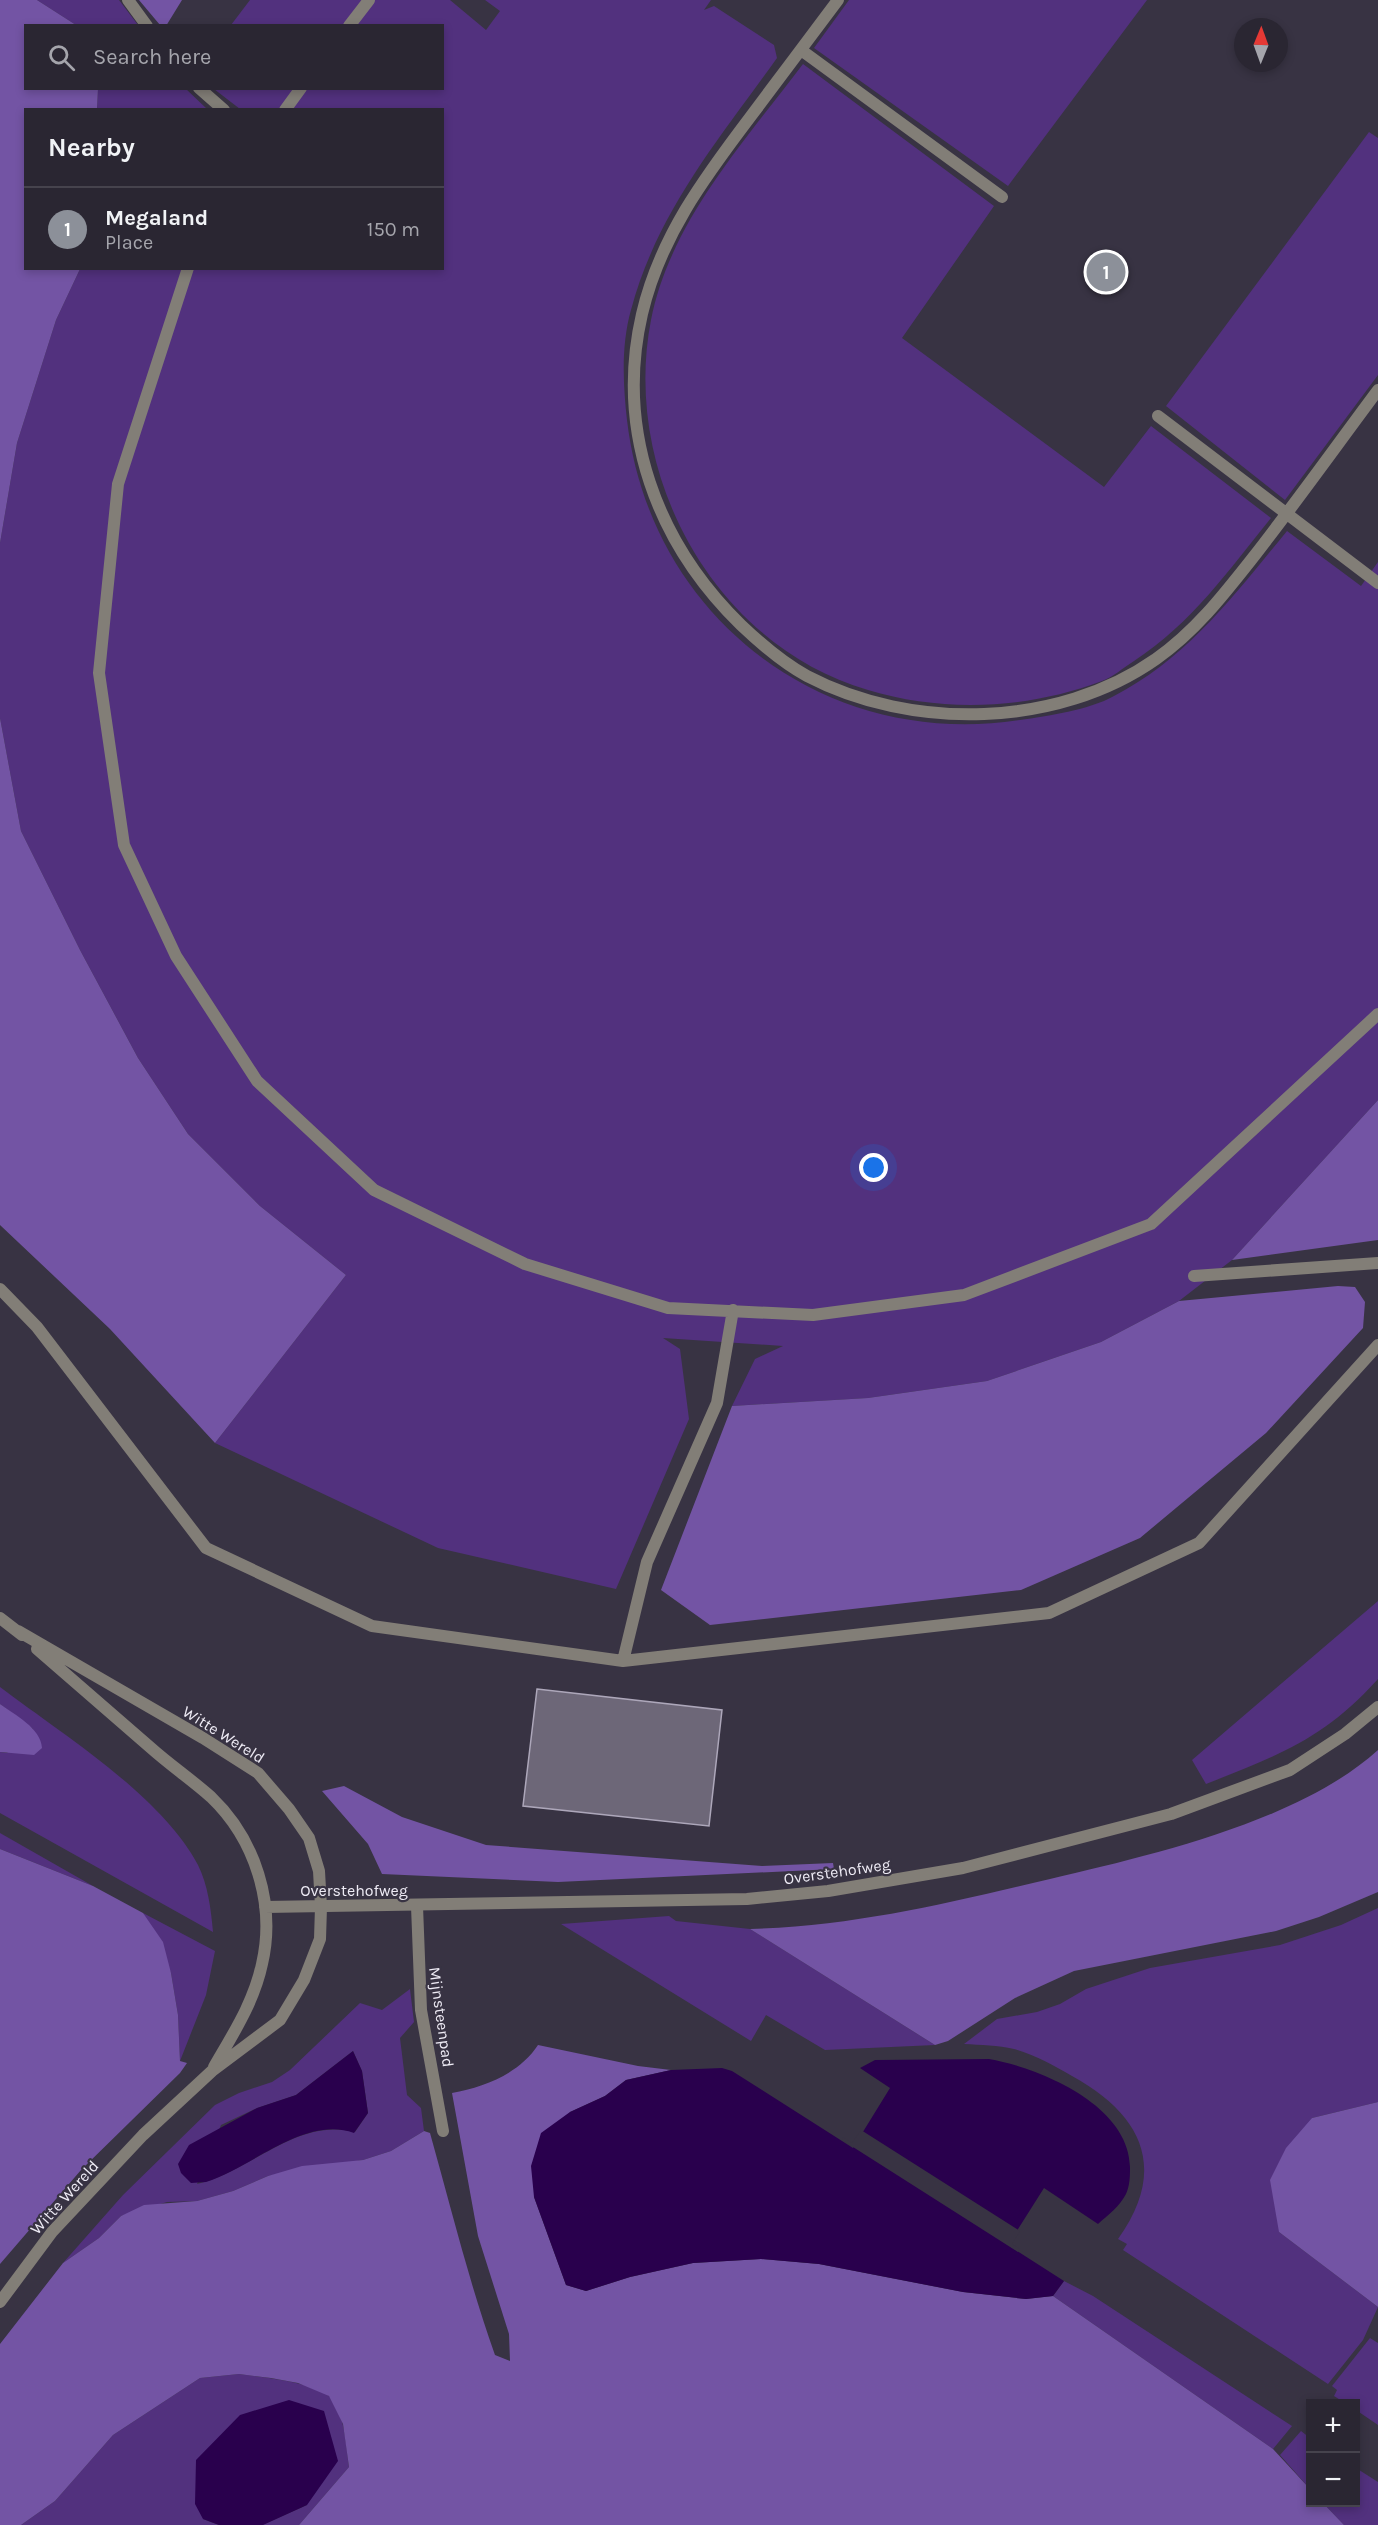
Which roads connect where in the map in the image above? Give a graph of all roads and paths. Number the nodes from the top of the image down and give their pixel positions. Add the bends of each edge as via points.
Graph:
1 (128, 0) edge
2 (369, 0) edge
3 (837, 0) edge
4 (146, 24) edge
5 (351, 24) edge
6 (801, 50) junction
7 (201, 90) edge
8 (300, 90) edge
9 (222, 108) edge
10 (286, 108) edge
11 (1002, 197) dead end
12 (187, 270) edge
13 (1378, 390) edge
14 (1158, 416) dead end
15 (1286, 514) junction
16 (1378, 583) edge
17 (1378, 1014) edge
18 (1378, 1263) edge
19 (1194, 1276) dead end
20 (0, 1289) edge
21 (733, 1310) junction
22 (1378, 1345) edge
23 (0, 1618) edge
24 (18, 1631) junction
25 (623, 1661) junction
26 (1378, 1707) edge
27 (417, 1906) junction
28 (265, 1907) junction
29 (321, 1907) junction
30 (212, 2071) junction
31 (443, 2131) dead end
32 (0, 2302) edge

1 - 4 street
2 - 5 street
3 - 6 street
6 - 11 street
6 - 15 street via 704,179 663,248 641,315 634,381 639,448 657,504 682,556 718,602 760,643 806,676 866,700 929,712 986,715 1045,707 1107,687 1156,659 1206,617
7 - 9 street
8 - 10 street
12 - 21 street via 118,483 99,673 124,845 176,956 257,1081 374,1190 525,1264 668,1308
13 - 15 street
14 - 15 street
15 - 16 street
17 - 21 street via 1151,1224 964,1295 813,1315
18 - 19 street
20 - 25 street via 37,1326 206,1548 372,1626
21 - 25 street via 717,1403 647,1562
22 - 25 street via 1198,1543 1049,1613
23 - 24 street, Witte Wereld
24 - 28 street, Witte Wereld via 212,1798 243,1836 256,1865
24 - 29 street, Witte Wereld via 258,1773 309,1838 319,1870
26 - 27 street, Overstehofweg via 1290,1770 1171,1814 963,1868 828,1891 747,1899
27 - 29 street, Overstehofweg
27 - 31 street, Mijnsteenpad via 422,2010
28 - 29 street, Overstehofweg
28 - 30 street, Witte Wereld via 263,1964 251,2001
29 - 30 street, Witte Wereld via 320,1939 280,2020
30 - 32 street, Witte Wereld via 143,2135 52,2232

